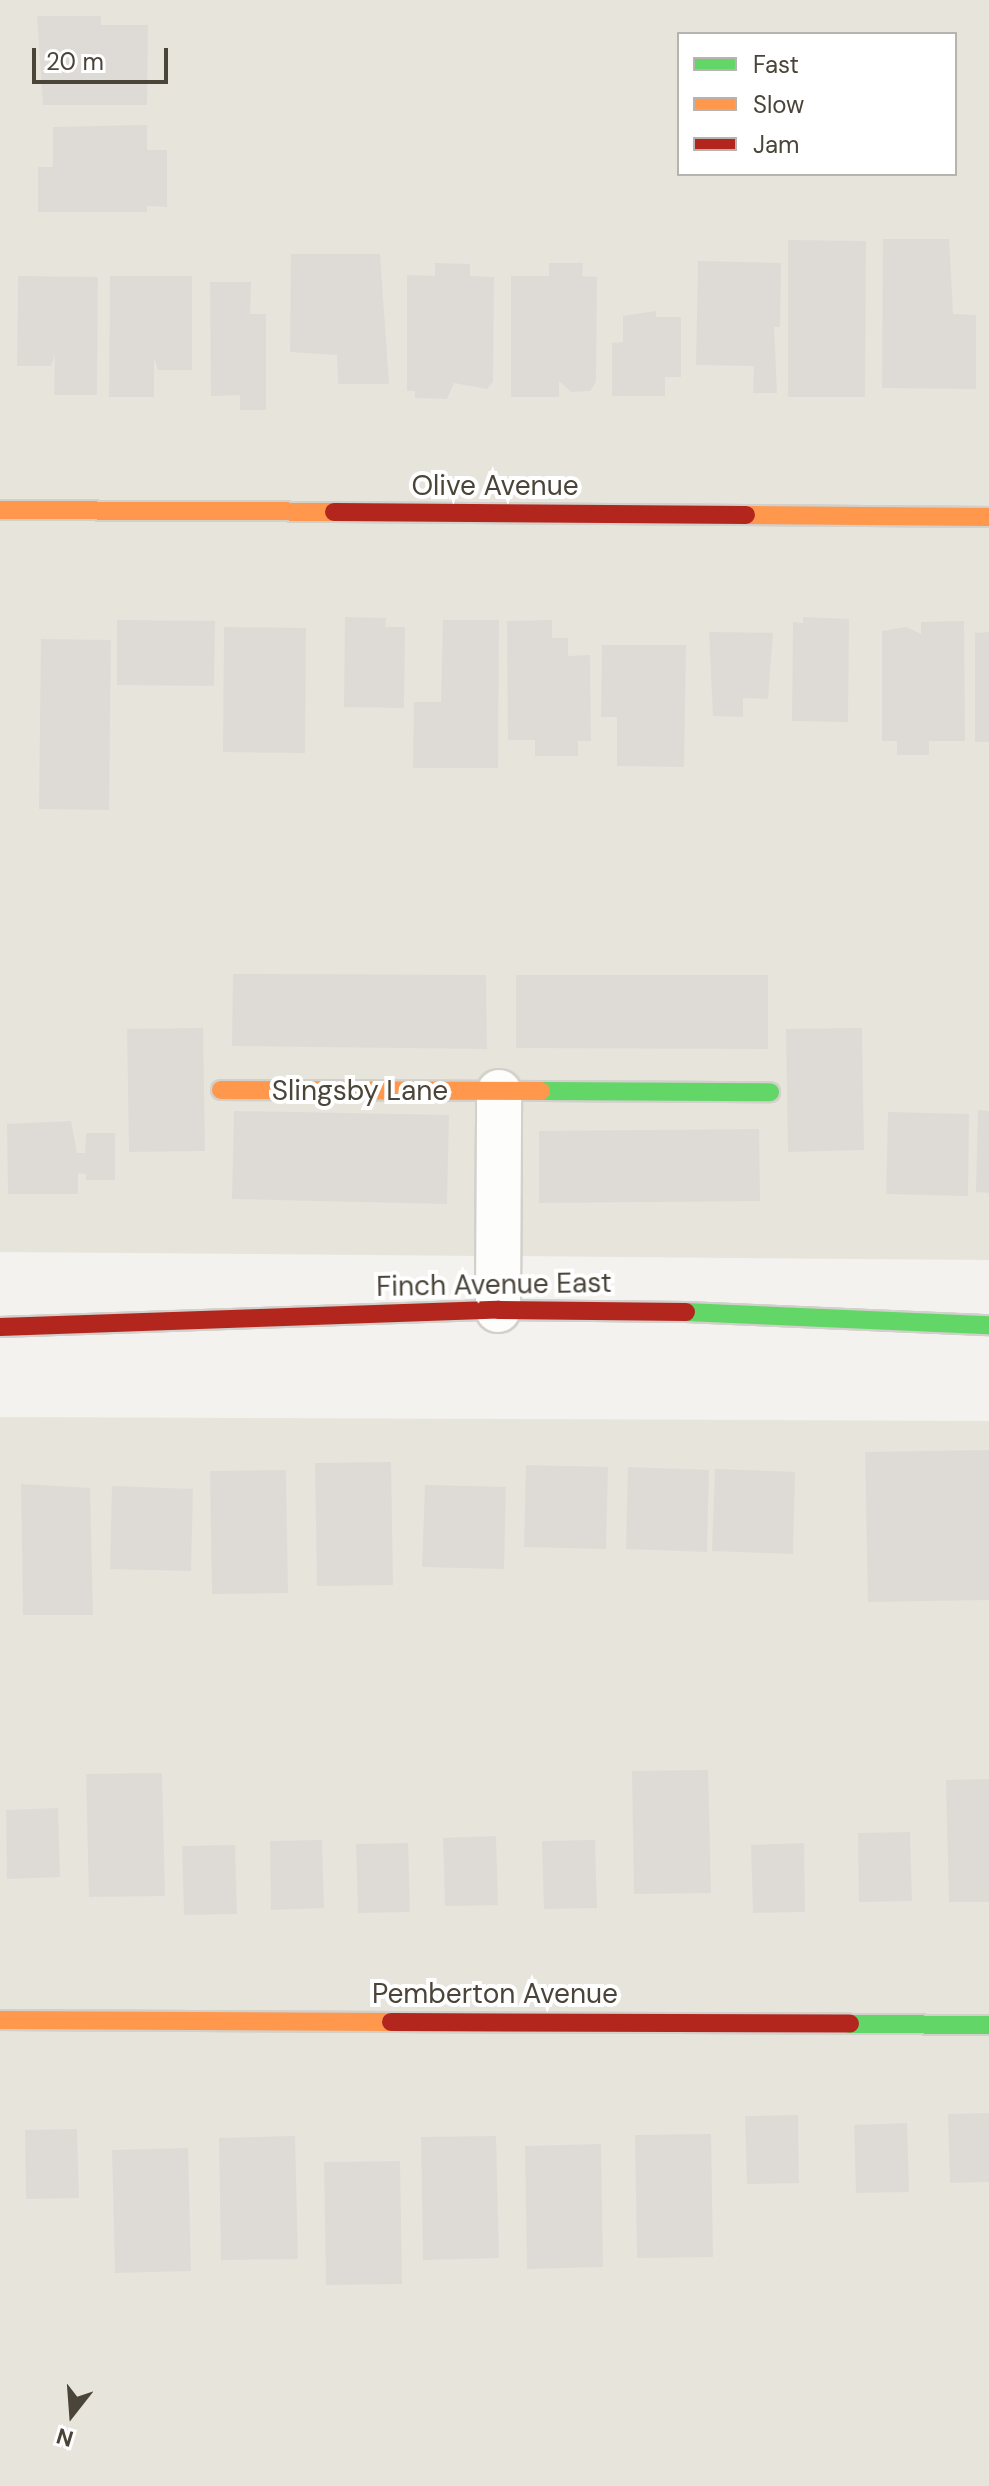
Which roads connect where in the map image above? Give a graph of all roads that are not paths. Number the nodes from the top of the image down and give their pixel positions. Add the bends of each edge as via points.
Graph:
1 (0, 510) edge
2 (989, 517) edge
3 (221, 1090) dead end
4 (499, 1092) junction
5 (770, 1092) dead end
6 (498, 1310) junction
7 (989, 1325) edge
8 (0, 1327) edge
9 (0, 2020) edge
10 (989, 2025) edge

1 - 2 street, Olive Avenue
3 - 4 street, Slingsby Lane
4 - 5 street, Slingsby Lane
4 - 6 street
6 - 7 street, Finch Avenue East via 750,1313
6 - 8 street, Finch Avenue East
9 - 10 street, Pemberton Avenue

